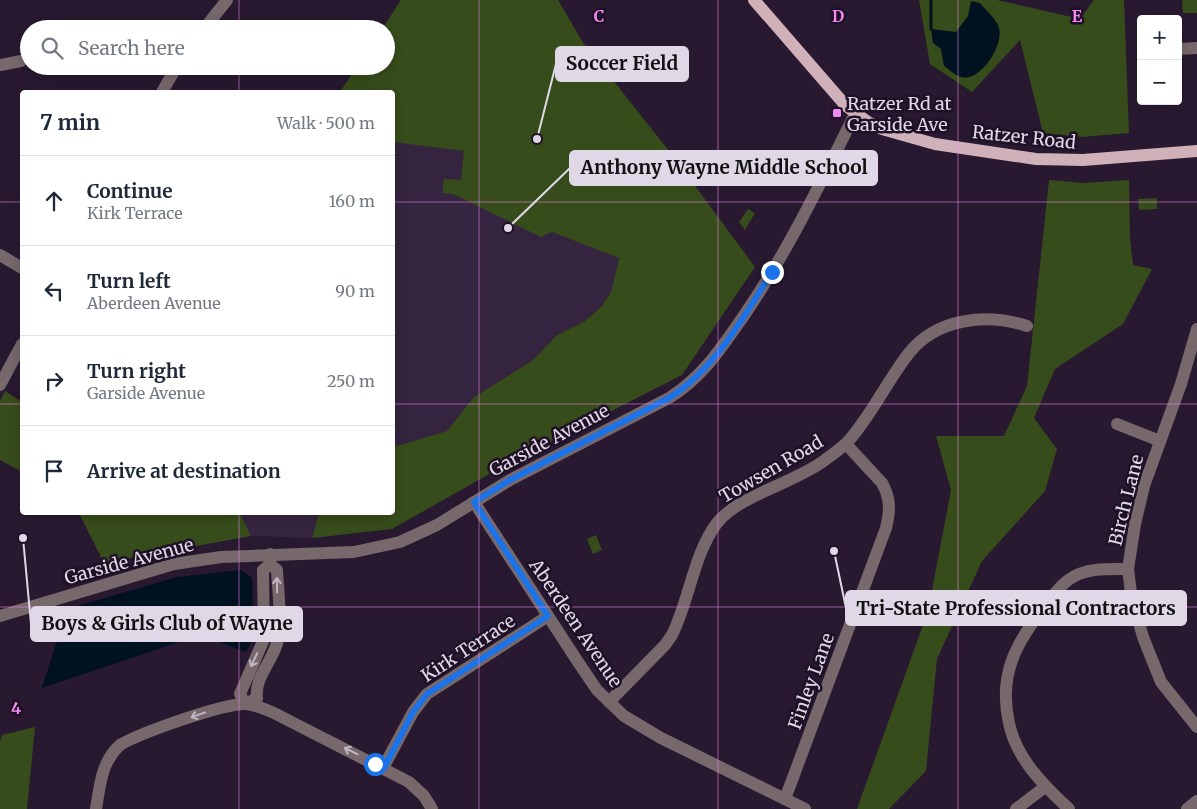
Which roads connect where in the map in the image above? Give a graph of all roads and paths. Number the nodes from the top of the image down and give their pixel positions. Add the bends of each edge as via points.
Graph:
1 (226, 0) edge
2 (754, 0) edge
3 (211, 20) edge
4 (1197, 48) edge
5 (1182, 49) edge
6 (20, 61) edge
7 (0, 65) edge
8 (172, 75) edge
9 (163, 90) edge
10 (855, 114) junction
11 (1197, 150) edge
12 (0, 255) edge
13 (20, 267) edge
14 (1027, 326) dead end
15 (1197, 329) edge
16 (20, 348) edge
17 (0, 386) edge
18 (1118, 424) dead end
19 (1160, 440) junction
20 (846, 444) junction
21 (474, 502) junction
22 (270, 559) junction
23 (1128, 569) junction
24 (0, 616) edge
25 (548, 616) junction
26 (609, 702) junction
27 (245, 704) junction
28 (1197, 727) edge
29 (384, 768) junction
30 (1045, 787) junction
31 (785, 799) junction
32 (1197, 801) edge
33 (96, 809) edge
34 (432, 809) edge
35 (805, 809) edge
36 (1016, 809) edge
37 (1069, 809) edge
38 (1187, 809) edge

1 - 3 street
2 - 10 main road, Ratzer Road
4 - 5 street
6 - 7 street
8 - 9 street
10 - 11 main road, Ratzer Road via 882,129 907,137 1036,159 1083,160
10 - 21 street, Garside Avenue via 786,251 702,373 669,398
12 - 13 street
14 - 20 street, Towsen Road via 1004,320 979,319 954,324 929,336 909,353
15 - 19 street, Birch Lane
16 - 17 street
18 - 19 street
19 - 23 street, Birch Lane via 1134,524
20 - 26 street, Towsen Road via 806,472 741,505 719,521 707,540 672,635
20 - 31 street, Finley Lane via 882,483 890,510
21 - 22 street, Garside Avenue via 437,525 400,542 354,552
21 - 25 street, Aberdeen Avenue
22 - 24 street, Garside Avenue via 221,557 174,564
22 - 27 street via 263,570 264,640 240,694
23 - 28 street, Birch Lane via 1143,637 1161,682
23 - 30 street via 1079,574 1062,584 1028,628 1013,655 1005,684 1009,723 1018,749
25 - 26 street, Aberdeen Avenue
25 - 29 street, Kirk Terrace via 427,694 413,712
26 - 31 street, Aberdeen Avenue via 636,725
29 -> 27 street via 259,706
27 -> 33 street via 218,708 120,745 105,766
29 - 34 street via 416,788
30 - 36 street
30 - 37 street
31 - 35 street, Aberdeen Avenue
32 - 38 street

